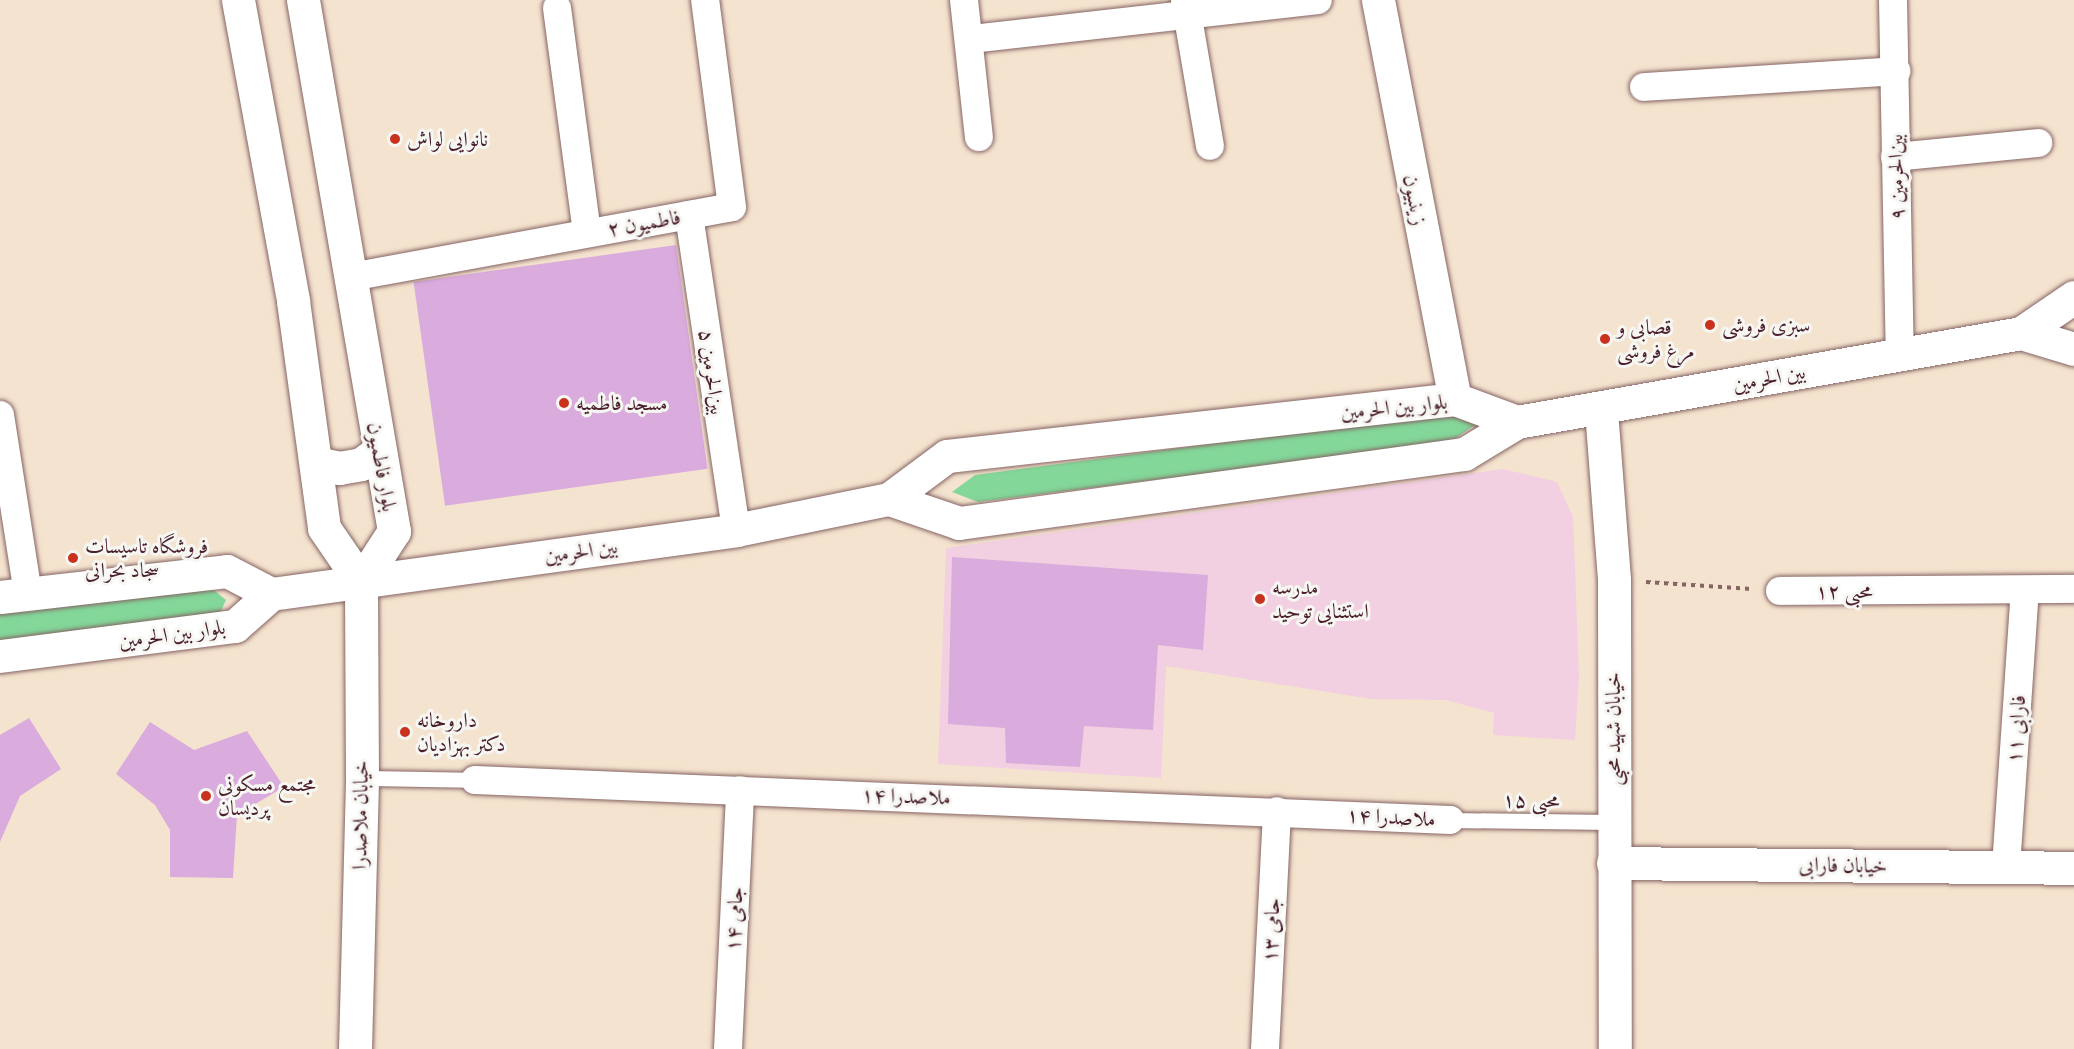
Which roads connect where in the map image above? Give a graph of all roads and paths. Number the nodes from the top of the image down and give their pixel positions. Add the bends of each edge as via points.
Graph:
1 (238, 0) edge
2 (303, 0) edge
3 (705, 0) edge
4 (964, 0) edge
5 (1318, 0) edge
6 (1377, 0) edge
7 (1893, 0) edge
8 (557, 8) dead end
9 (1186, 8) edge
10 (971, 39) junction
11 (1896, 71) junction
12 (1644, 87) dead end
13 (979, 137) dead end
14 (2038, 143) dead end
15 (1210, 146) dead end
16 (1895, 157) junction
17 (689, 215) junction
18 (587, 233) junction
19 (351, 277) junction
20 (2074, 297) edge
21 (2021, 333) junction
22 (2074, 349) edge
23 (1900, 353) junction
24 (1455, 399) junction
25 (1600, 410) junction
26 (0, 415) edge
27 (1517, 423) junction
28 (380, 451) junction
29 (316, 464) junction
30 (889, 499) junction
31 (736, 530) junction
32 (1614, 580) junction
33 (361, 582) junction
34 (2074, 589) edge
35 (1780, 591) joint
36 (2025, 591) junction
37 (271, 594) junction
38 (14, 595) edge
39 (0, 656) edge
40 (362, 778) junction
41 (475, 780) joint
42 (740, 790) junction
43 (1277, 811) junction
44 (1450, 820) joint
45 (1612, 822) junction
46 (1612, 863) junction
47 (2006, 867) junction
48 (2074, 868) edge
49 (355, 1049) edge
50 (728, 1049) edge
51 (1265, 1049) edge
52 (1615, 1049) edge

1 - 29 main road via 293,302
2 - 19 main road, بلوار فاطمیون
3 - 17 street, فاطمیون ۲ via 732,207
4 - 10 street
5 - 9 street
6 - 24 main road, زینبیون
7 - 11 street, بین‌الحرمین ۹
8 - 18 street
9 - 10 street
9 - 15 street
10 - 13 street
11 - 12 street
11 - 16 street, بین‌الحرمین ۹
14 - 16 street
16 - 23 street, بین‌الحرمین ۹
17 - 18 street, فاطمیون ۲
17 - 31 street, بین‌الحرمین ۵
18 - 19 street, فاطمیون ۲
19 - 28 main road, بلوار فاطمیون
20 - 21 main road
21 - 22 main road
21 - 23 main road, بین الحرمین
23 - 25 main road, بین الحرمین
24 - 27 main road, بلوار بین الحرمین
24 - 30 main road, بلوار بین الحرمین via 947,456
25 - 27 main road, بین الحرمین
25 - 32 main road, خیابان شهید محبی
26 - 38 street
27 - 30 main road via 1464,454 959,523
28 - 29 main road via 361,464 339,468
28 - 33 main road, بلوار فاطمیون via 394,531
29 - 33 main road via 324,528
30 - 31 main road, بین الحرمین
31 - 33 main road, بین الحرمین
32 - 35 path
32 - 45 main road, خیابان شهید محبی
33 - 37 main road, بین الحرمین
33 - 40 main road, خیابان ملاصدرا
34 - 36 street, محبی ۱۲
35 - 36 street, محبی ۱۲
36 - 47 street, فارابی ۱۱
37 - 38 main road via 227,571
37 - 39 main road, بلوار بین الحرمین via 235,626
40 - 41 lane, ملاصدرا ۱۴
40 - 49 main road, خیابان ملاصدرا
41 - 42 street, ملاصدرا ۱۴
42 - 43 street, ملاصدرا ۱۴
42 - 50 street, جامی ۱۴
43 - 44 street, ملاصدرا ۱۴
43 - 51 street, جامی ۱۳
44 - 45 lane, محبی ۱۵
45 - 46 main road, خیابان شهید محبی
46 - 47 main road, خیابان فارابی
46 - 52 main road, خیابان شهید محبی
47 - 48 main road, خیابان فارابی

